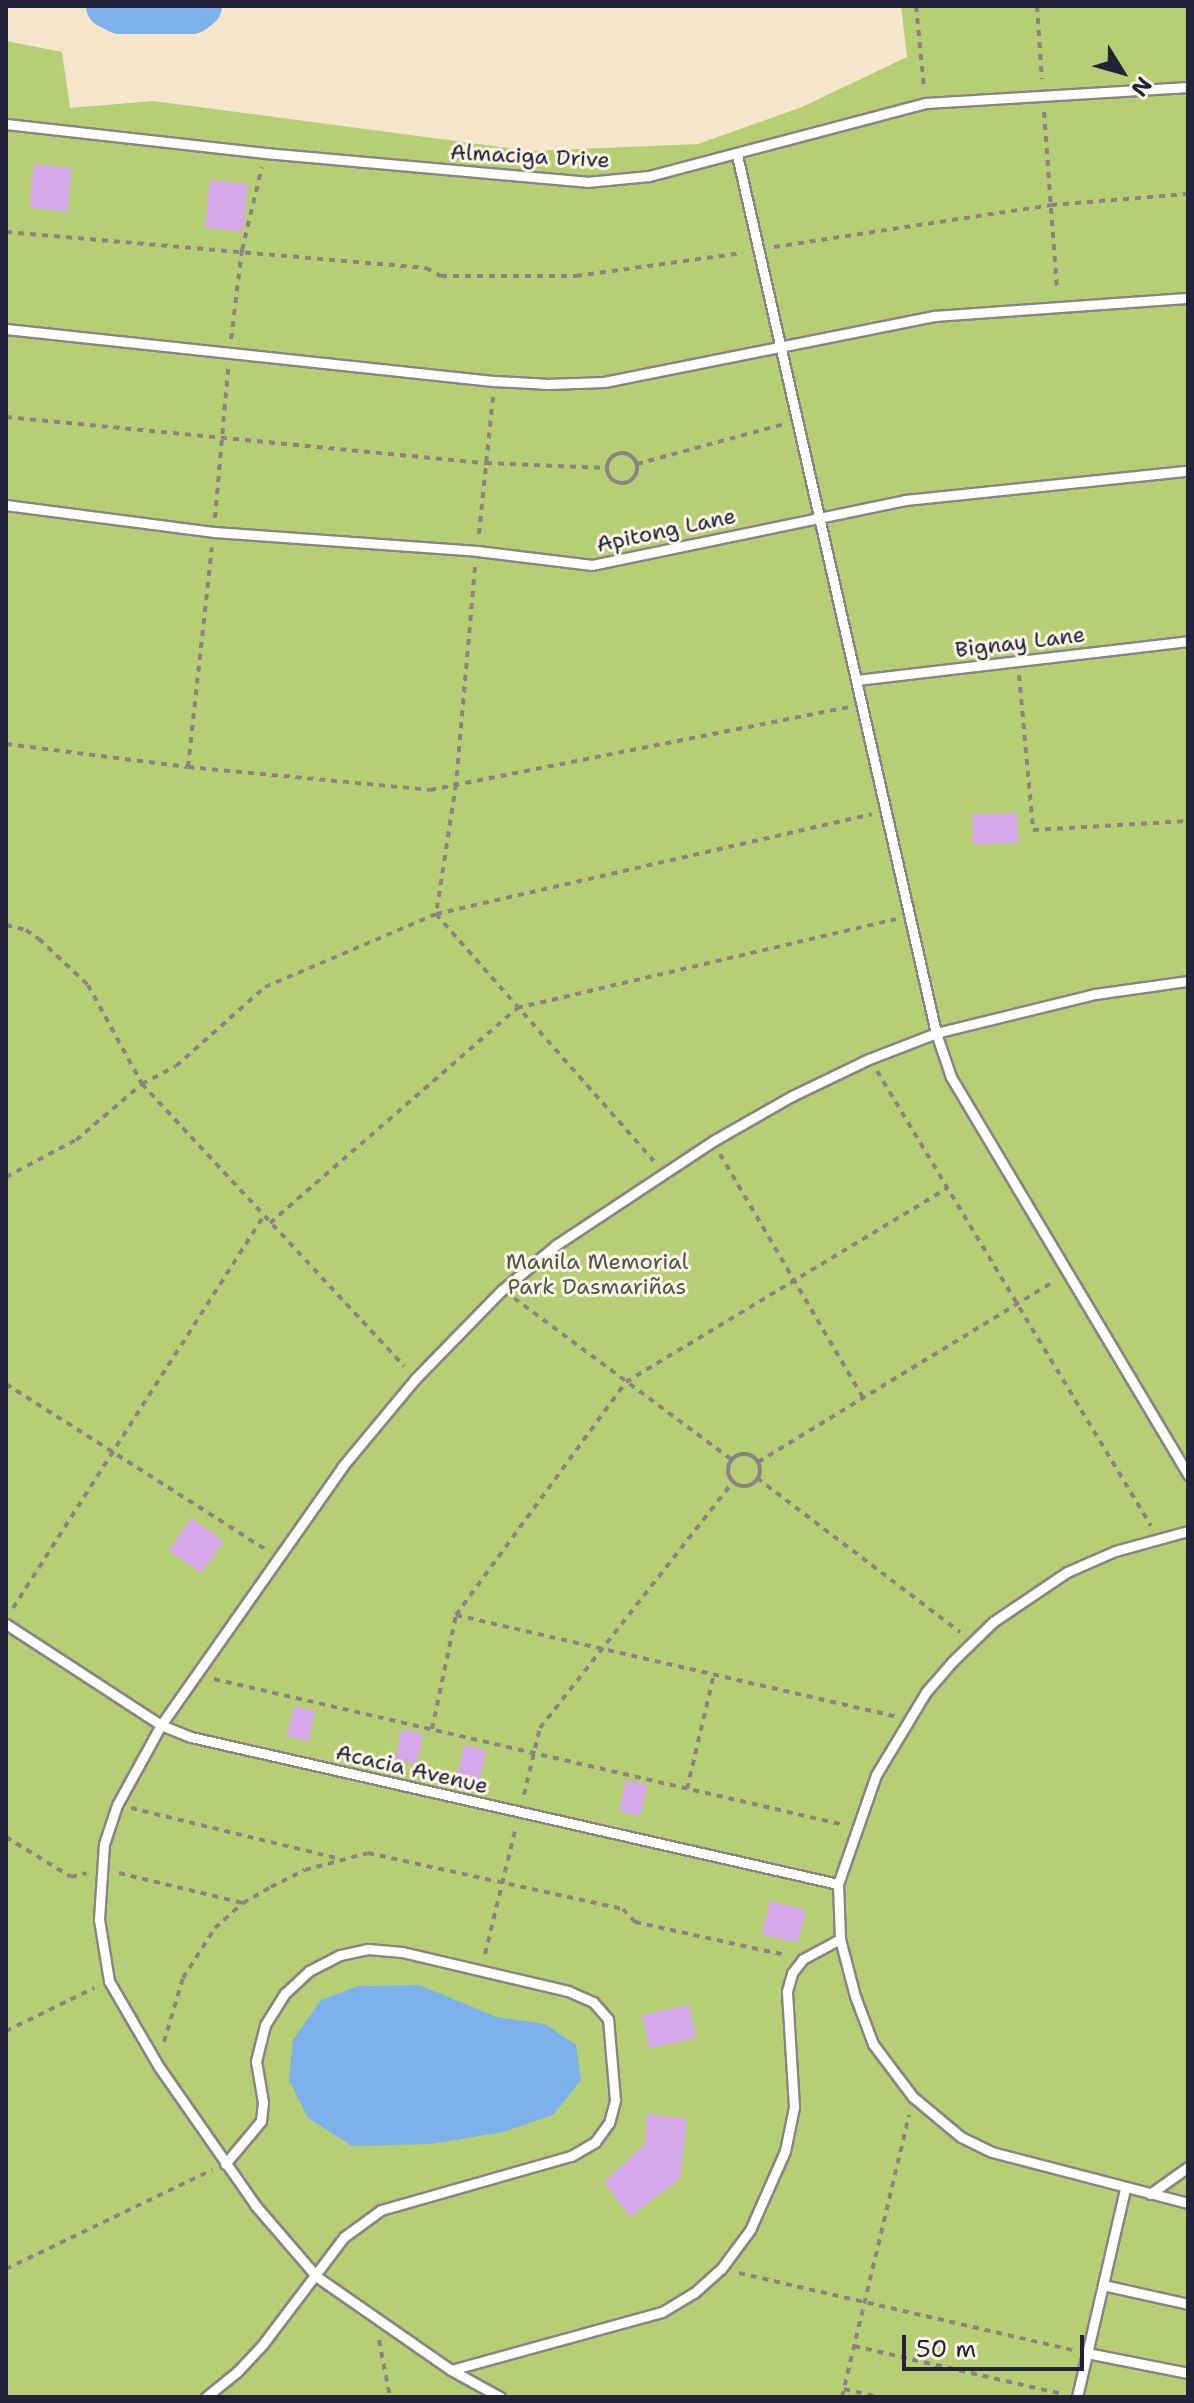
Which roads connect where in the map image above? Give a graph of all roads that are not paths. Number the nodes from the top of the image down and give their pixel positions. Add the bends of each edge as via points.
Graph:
1 (1188, 87) edge
2 (6, 124) edge
3 (737, 155) junction
4 (1188, 298) edge
5 (6, 329) edge
6 (781, 347) junction
7 (1188, 471) edge
8 (6, 505) edge
9 (819, 516) junction
10 (1188, 641) edge
11 (857, 680) junction
12 (1188, 981) edge
13 (936, 1033) junction
14 (1188, 1475) edge
15 (1188, 1531) edge
16 (6, 1622) edge
17 (161, 1725) junction
18 (838, 1884) junction
19 (840, 1939) junction
20 (225, 2164) junction
21 (1188, 2167) edge
22 (1125, 2189) junction
23 (1150, 2194) junction
24 (1188, 2203) edge
25 (317, 2277) junction
26 (1103, 2285) junction
27 (1188, 2304) edge
28 (1087, 2353) junction
29 (451, 2370) junction
30 (1188, 2373) edge
31 (206, 2397) edge
32 (500, 2397) edge
33 (1075, 2397) edge

1 - 3 lane, Almaciga Drive via 926,103
2 - 3 lane, Almaciga Drive via 587,182 649,176
3 - 6 lane
4 - 6 lane via 935,316
5 - 6 lane via 495,381 604,382
6 - 9 lane
7 - 9 lane, Apitong Lane via 905,500
8 - 9 lane, Apitong Lane via 214,532 592,565
9 - 11 lane
10 - 11 lane, Bignay Lane
11 - 13 lane
12 - 13 lane via 1095,994
13 - 14 lane via 951,1077
13 - 17 lane via 792,1096 713,1141 556,1245 502,1290 415,1379 342,1467
15 - 18 lane via 1157,1536 1067,1572 1017,1604 973,1642 926,1692 876,1775
16 - 17 lane, Acacia Avenue
17 - 18 lane, Acacia Avenue via 191,1737
17 - 20 lane via 117,1805 104,1844 99,1919 109,1981
18 - 19 lane
19 - 22 lane via 873,2044 913,2097 961,2137 992,2152
19 - 29 lane via 803,1959 792,1973 787,1991 794,2107 785,2151 750,2230 721,2269 662,2312
20 - 25 lane
20 - 25 lane via 261,2121 256,2061 265,2025 285,1993 309,1971 340,1955 368,1949 402,1952 481,1970 568,1991 593,2002 608,2019 615,2100 609,2123 595,2142 571,2156 381,2210 344,2237
21 - 23 lane
22 - 23 lane
22 - 26 lane
23 - 24 lane
25 - 29 lane
25 - 31 lane via 237,2372
26 - 27 lane
26 - 28 lane
28 - 30 lane
28 - 33 lane
29 - 32 lane

